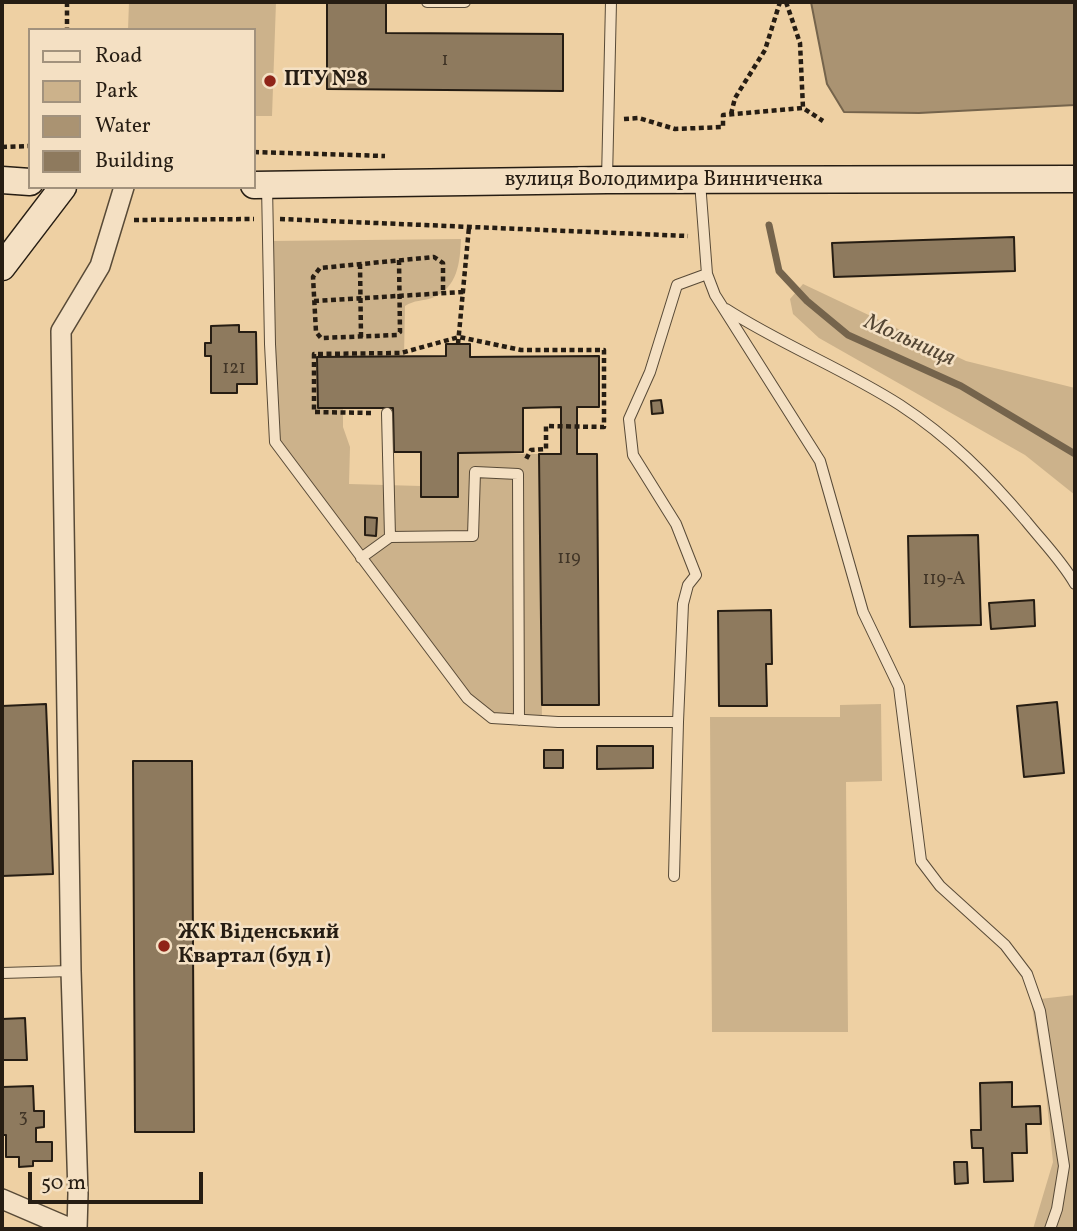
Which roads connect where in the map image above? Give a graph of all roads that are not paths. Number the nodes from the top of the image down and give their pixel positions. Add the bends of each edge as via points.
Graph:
1 (427, 2) edge
2 (466, 2) edge
3 (611, 2) edge
4 (2, 180) edge
5 (607, 180) junction
6 (700, 181) junction
7 (28, 182) edge
8 (1071, 183) edge
9 (260, 186) edge
10 (62, 189) edge
11 (123, 189) edge
12 (2, 267) edge
13 (707, 274) junction
14 (723, 307) junction
15 (387, 413) road end
16 (390, 537) junction
17 (361, 558) junction
18 (1075, 584) edge
19 (519, 720) junction
20 (678, 722) junction
21 (674, 876) dead end
22 (71, 971) junction
23 (2, 973) edge
24 (2, 1199) edge
25 (75, 1229) edge
26 (1050, 1229) edge

1 - 2 lane
3 - 5 lane
4 - 7 main road
5 - 6 main road, вулиця Володимира Винниченка
5 - 9 main road, вулиця Володимира Винниченка
6 - 8 main road, вулиця Володимира Винниченка
6 - 13 lane
9 - 17 lane via 267,219 275,442
10 - 12 main road
11 - 22 street via 100,266 61,331
13 - 14 lane
13 - 20 lane via 677,285 650,372 629,419 633,455 676,524 696,575 683,604
14 - 18 lane via 899,404 949,440 992,480
14 - 26 lane via 820,461 863,612 899,687 920,862 1005,945 1027,974 1040,1011 1064,1166
15 - 16 lane
16 - 17 lane
16 - 19 lane via 473,536 475,472 518,474
17 - 19 lane via 467,698 492,718
19 - 20 lane
20 - 21 lane
22 - 23 lane
22 - 25 street via 78,1194
24 - 25 street

